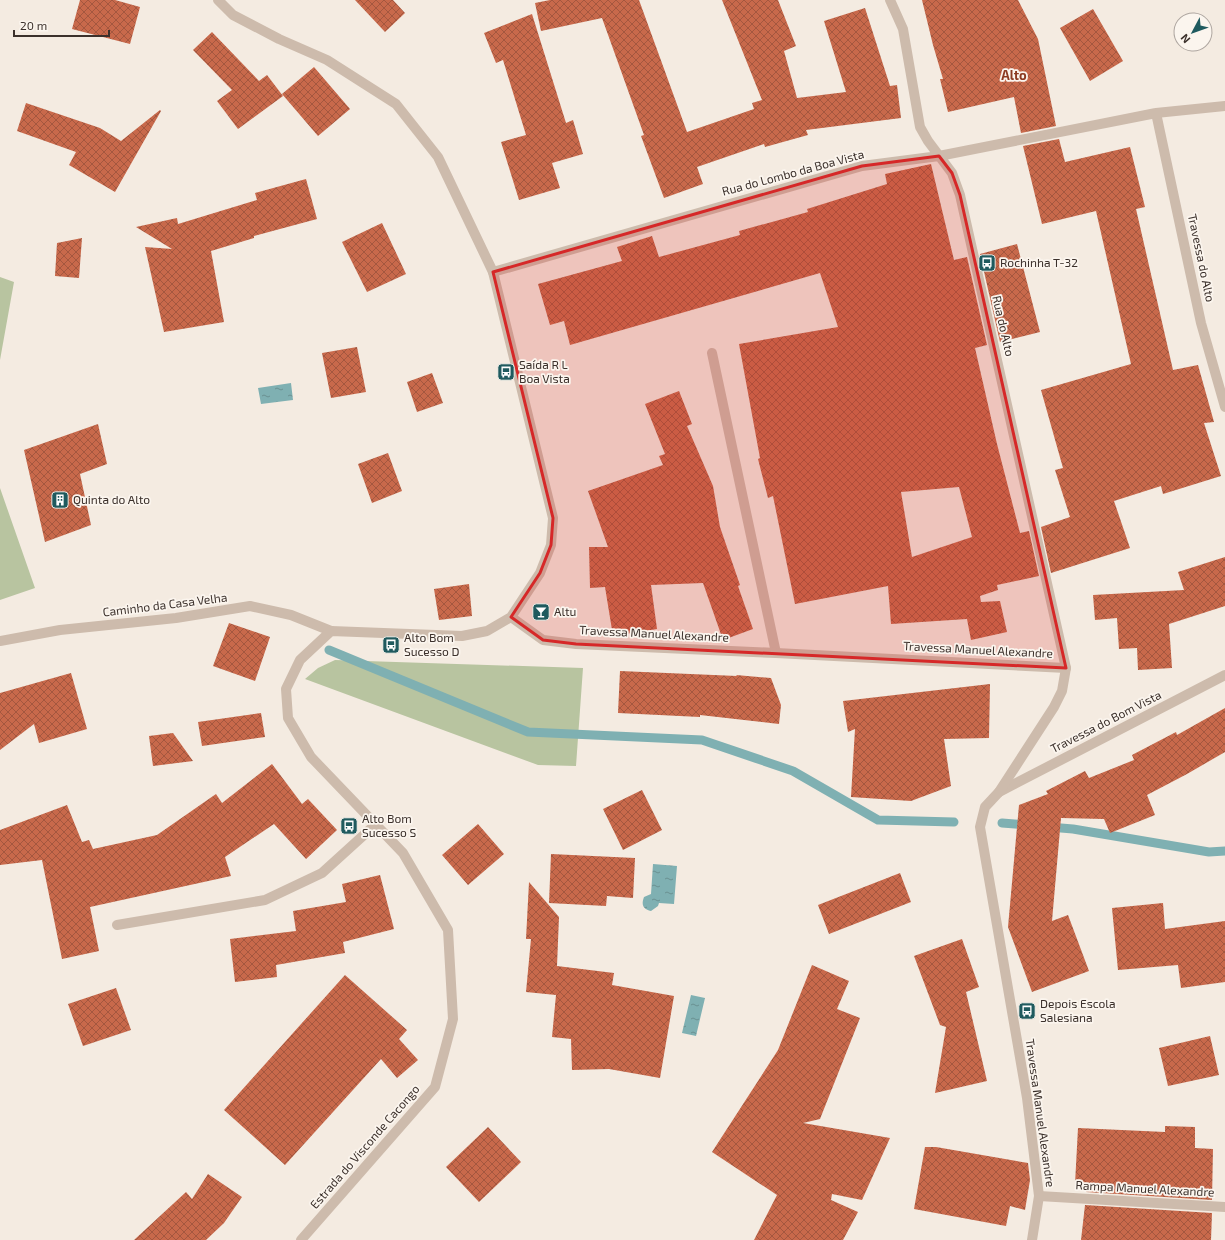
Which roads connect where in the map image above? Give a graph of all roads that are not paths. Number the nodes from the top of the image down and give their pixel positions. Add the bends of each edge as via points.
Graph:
1 (218, 0) edge
2 (890, 0) edge
3 (1225, 106) edge
4 (1156, 113) junction
5 (939, 156) junction
6 (492, 272) junction
7 (712, 353) dead end
8 (1225, 407) edge
9 (511, 618) junction
10 (331, 631) junction
11 (0, 641) edge
12 (776, 653) junction
13 (1066, 668) junction
14 (1225, 675) edge
15 (999, 792) junction
16 (376, 824) junction
17 (117, 925) dead end
18 (1039, 1196) junction
19 (1225, 1207) edge
20 (300, 1240) edge
21 (1032, 1240) edge

1 - 6 street via 233,15 327,60 396,104 438,157
2 - 5 street, Rua do Alto via 903,30 920,127
3 - 4 street, Rua do Lombo da Boa Vista
4 - 5 street, Rua do Lombo da Boa Vista
4 - 8 street, Travessa do Alto via 1202,323
5 - 6 street, Rua do Lombo da Boa Vista via 862,166
5 - 13 street, Rua do Alto via 952,173 960,195
6 - 9 street via 553,518 551,545 540,573
7 - 12 street
9 - 10 street via 487,631 462,636
9 - 12 street, Travessa Manuel Alexandre via 543,640 576,644
10 - 11 street, Caminho da Casa Velha via 291,615 250,606 176,618 60,630
10 - 16 street, Estrada do Visconde Cacongo via 300,660 286,689 288,718 311,756
12 - 13 street, Travessa Manuel Alexandre
13 - 15 street, Travessa Manuel Alexandre via 1062,691 1054,707
14 - 15 street, Travessa do Bom Vista
15 - 18 street, Travessa Manuel Alexandre via 985,807 980,826 1027,1098
16 - 17 street via 322,873 265,900
16 - 20 street, Estrada do Visconde Cacongo via 403,853 448,930 453,1019 435,1086
18 - 19 street, Rampa Manuel Alexandre
18 - 21 street, Travessa Manuel Alexandre

